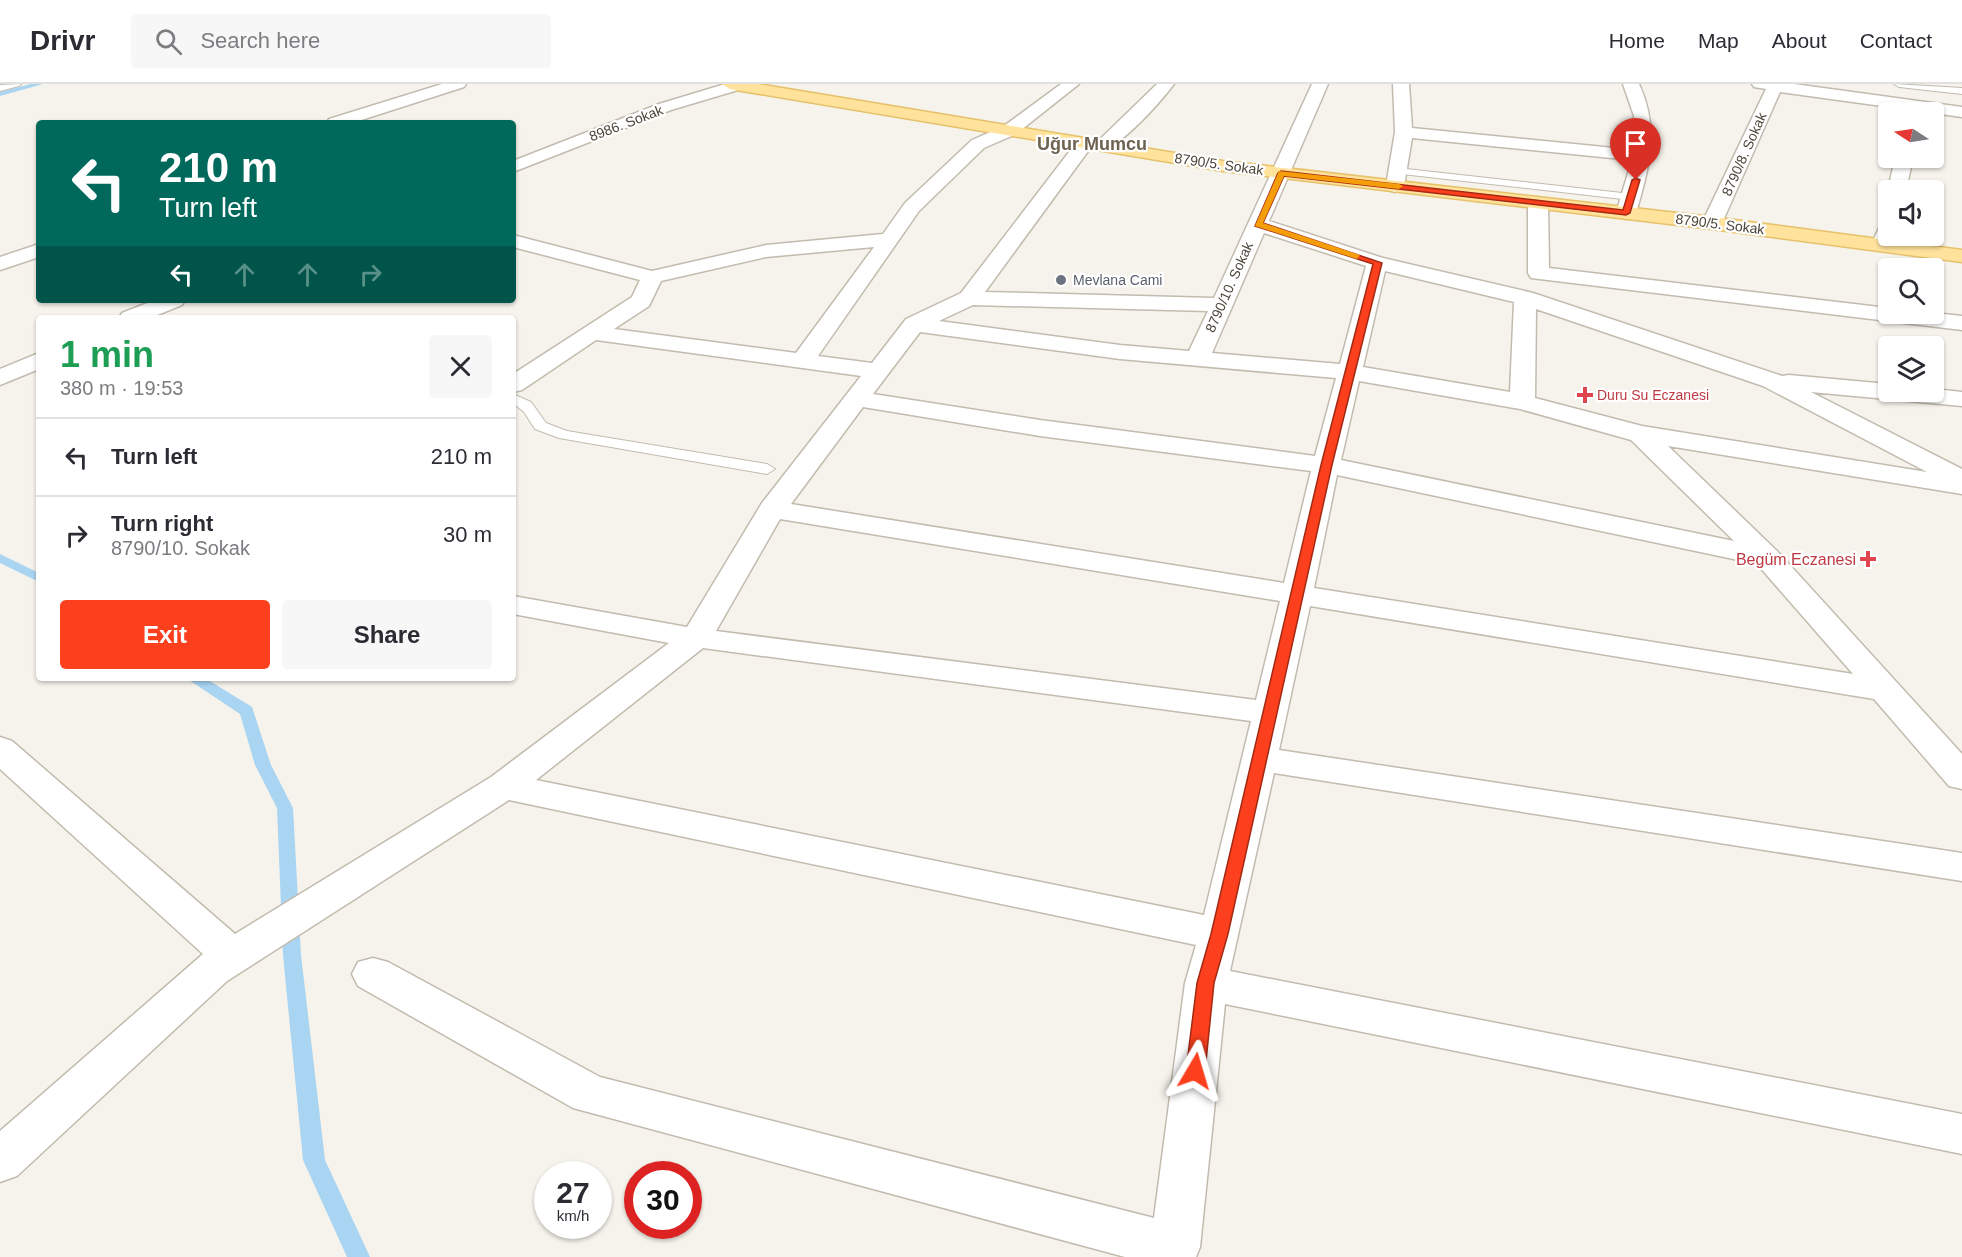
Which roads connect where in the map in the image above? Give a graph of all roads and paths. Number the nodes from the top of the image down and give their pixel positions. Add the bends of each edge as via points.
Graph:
1 (16, 84) edge
2 (458, 84) edge
3 (1071, 84) edge
4 (1166, 84) edge
5 (1320, 84) edge
6 (1401, 84) edge
7 (1631, 84) edge
8 (1899, 84) edge
9 (737, 85) edge
10 (1767, 85) edge
11 (0, 88) edge
12 (1962, 92) edge
13 (1878, 102) edge
14 (1944, 111) edge
15 (1962, 112) edge
16 (344, 120) edge
17 (1010, 130) junction
18 (1404, 132) junction
19 (1093, 145) junction
20 (1642, 156) junction
21 (516, 166) edge
22 (1281, 173) junction
23 (1396, 178) junction
24 (1539, 203) junction
25 (1629, 205) junction
26 (1713, 223) junction
27 (1258, 224) junction
28 (1878, 235) edge
29 (889, 238) junction
30 (516, 242) edge
31 (1926, 246) edge
32 (36, 251) edge
33 (1962, 255) edge
34 (1377, 263) junction
35 (0, 264) edge
36 (652, 277) junction
37 (969, 298) junction
38 (1525, 298) junction
39 (169, 303) edge
40 (1221, 305) junction
41 (148, 315) edge
42 (1962, 323) edge
43 (914, 324) junction
44 (592, 333) junction
45 (1197, 360) junction
46 (36, 361) edge
47 (802, 362) junction
48 (878, 371) junction
49 (1350, 372) junction
50 (0, 378) edge
51 (1772, 381) junction
52 (516, 383) edge
53 (516, 399) edge
54 (857, 399) junction
55 (1962, 399) edge
56 (1522, 402) junction
57 (1640, 434) junction
58 (1326, 465) junction
59 (767, 469) dead end
60 (1962, 480) edge
61 (1962, 486) edge
62 (772, 509) junction
63 (1767, 557) junction
64 (1298, 593) junction
65 (516, 606) edge
66 (696, 638) junction
67 (1886, 690) junction
68 (1270, 713) junction
69 (0, 749) edge
70 (1260, 759) junction
71 (1962, 777) edge
72 (504, 786) junction
73 (1962, 867) edge
74 (1220, 934) junction
75 (245, 948) junction
76 (373, 974) dead end
77 (1206, 983) junction
78 (1962, 1134) edge
79 (0, 1161) edge

1 - 11 lane
2 - 16 street
3 - 17 street
4 - 19 street via 1120,132
5 - 22 street, 8790/10. Sokak via 1288,148
6 - 18 street
7 - 20 street via 1642,103
8 - 12 lane
9 - 17 main road, 8790/5. Sokak
9 - 21 street, 8986. Sokak via 665,107
10 - 13 street
10 - 26 street, 8790/8. Sokak
14 - 15 street
17 - 19 main road, 8790/5. Sokak
17 - 29 street via 978,144 912,207
18 - 20 street
18 - 23 street
19 - 22 main road, 8790/5. Sokak
19 - 37 street
20 - 25 street
22 - 23 main road, 8790/5. Sokak
22 - 27 street, 8790/10. Sokak
23 - 24 main road, 8790/5. Sokak
23 - 25 lane
24 - 25 main road, 8790/5. Sokak
24 - 42 street via 1539,273
25 - 26 main road, 8790/5. Sokak
26 - 28 main road, 8790/5. Sokak
27 - 34 street
27 - 40 street, 8790/10. Sokak
29 - 36 street via 766,251
29 - 47 street
30 - 36 street
31 - 33 main road, 8790/5. Sokak
32 - 35 street
34 - 38 street
34 - 49 street
36 - 44 street via 641,301
37 - 40 street
37 - 43 street
38 - 51 street
38 - 56 street
39 - 41 street
40 - 45 street, 8790/10. Sokak
43 - 45 street
43 - 48 street
44 - 47 street
44 - 52 street
45 - 49 street
46 - 50 street
47 - 48 street
48 - 54 street
49 - 56 street
49 - 58 street
51 - 55 street
51 - 60 street
53 - 59 lane via 534,413 540,426 564,435
54 - 58 street via 1040,428
54 - 62 street
56 - 57 street
57 - 61 street
57 - 63 street
58 - 63 street
58 - 64 street
62 - 64 street
62 - 66 street
63 - 67 street
64 - 67 street
64 - 68 street
65 - 66 street
66 - 68 street
66 - 72 street
67 - 71 street
68 - 70 street
69 - 75 street
70 - 73 street
70 - 74 street
72 - 74 street
72 - 75 street
74 - 77 street
75 - 79 street via 212,969
76 - 77 street via 589,1094 1175,1247
77 - 78 street

